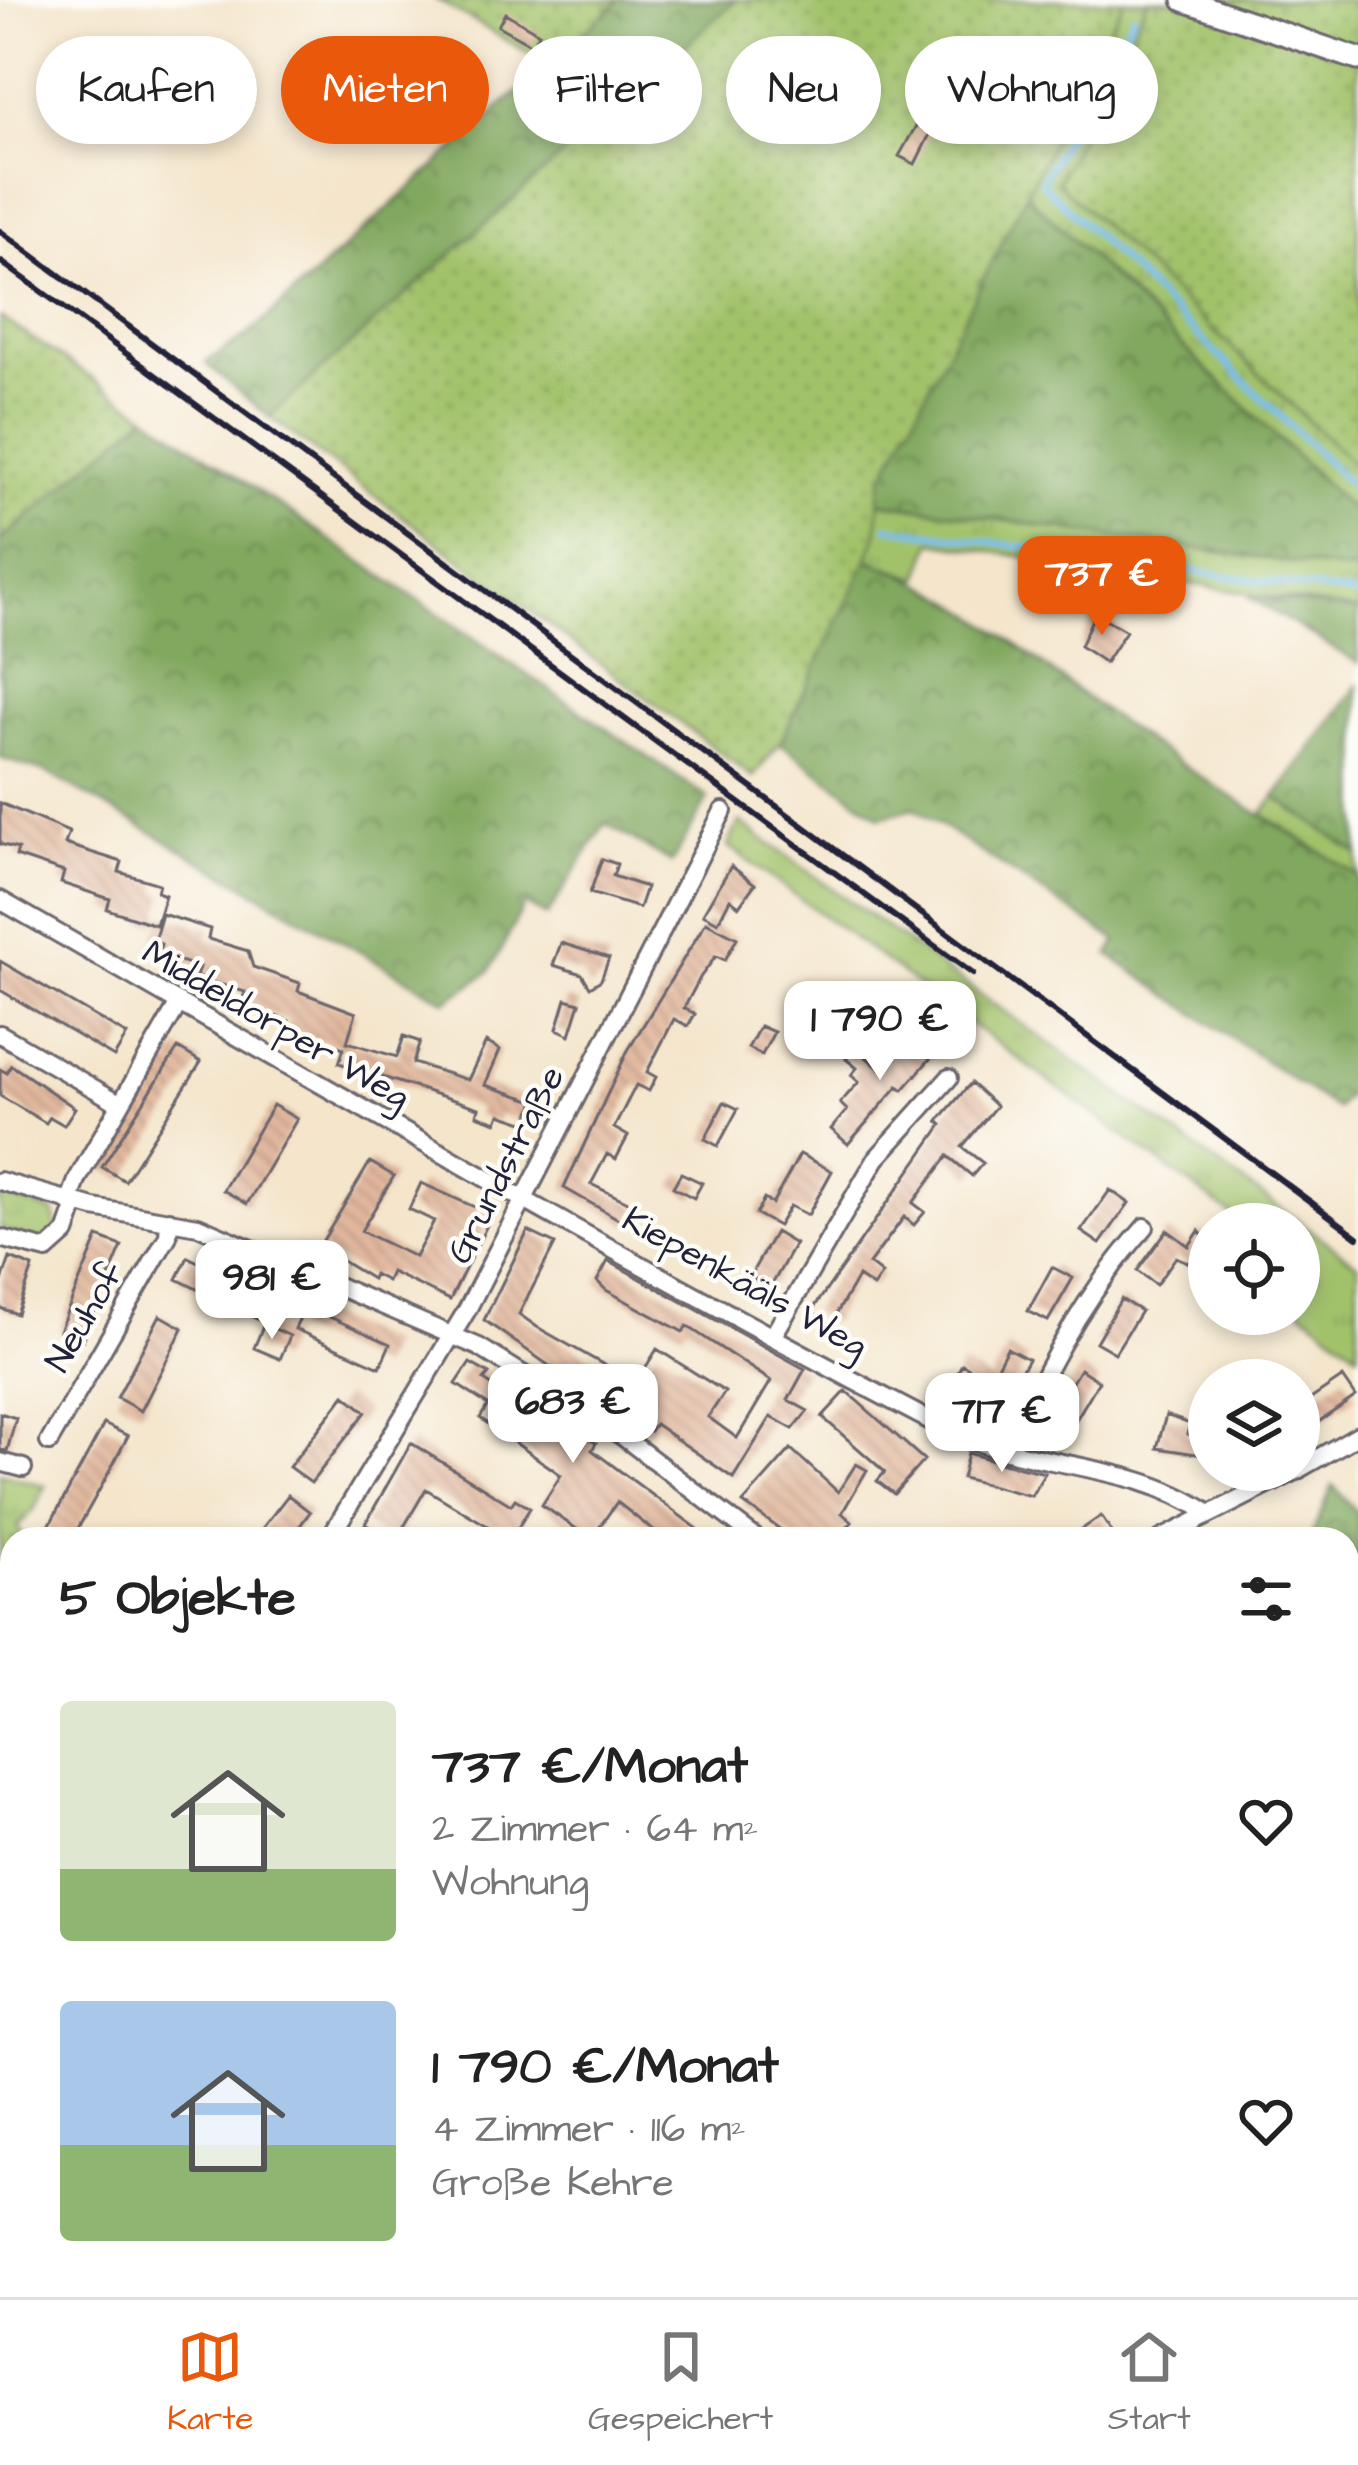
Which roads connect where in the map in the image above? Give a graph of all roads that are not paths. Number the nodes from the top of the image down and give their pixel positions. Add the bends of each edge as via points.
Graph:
1 (1184, 0) edge
2 (1358, 58) edge
3 (723, 811) dead end
4 (0, 900) edge
5 (179, 1003) junction
6 (0, 1034) edge
7 (949, 1078) dead end
8 (119, 1103) junction
9 (0, 1181) edge
10 (524, 1196) junction
11 (73, 1203) junction
12 (169, 1220) junction
13 (1145, 1227) dead end
14 (0, 1238) edge
15 (774, 1334) junction
16 (451, 1336) junction
17 (1358, 1435) edge
18 (49, 1442) dead end
19 (1011, 1450) junction
20 (1320, 1457) edge
21 (0, 1462) edge
22 (23, 1468) dead end
23 (1254, 1491) edge
24 (1208, 1513) junction
25 (336, 1527) edge
26 (741, 1527) edge
27 (1183, 1527) edge

1 - 2 street
3 - 10 street, Grundstraße
4 - 5 street, Middeldorper Weg
5 - 8 street
5 - 10 street, Middeldorper Weg via 380,1123
6 - 8 street
7 - 15 street via 876,1159
8 - 11 street
9 - 11 street
10 - 15 street, Kiepenkääls Weg
10 - 16 street, Grundstraße
11 - 12 street
11 - 14 street via 66,1232 46,1250
12 - 16 street
12 - 18 street, Neuhof via 168,1236
13 - 19 street via 1069,1328
15 - 19 street, Kiepenkääls Weg via 949,1431
16 - 25 street, Grundstraße
16 - 26 street via 622,1436
17 - 20 street
19 - 24 street, Kiepenkääls Weg via 1159,1487
21 - 22 street
23 - 24 street
24 - 27 street

